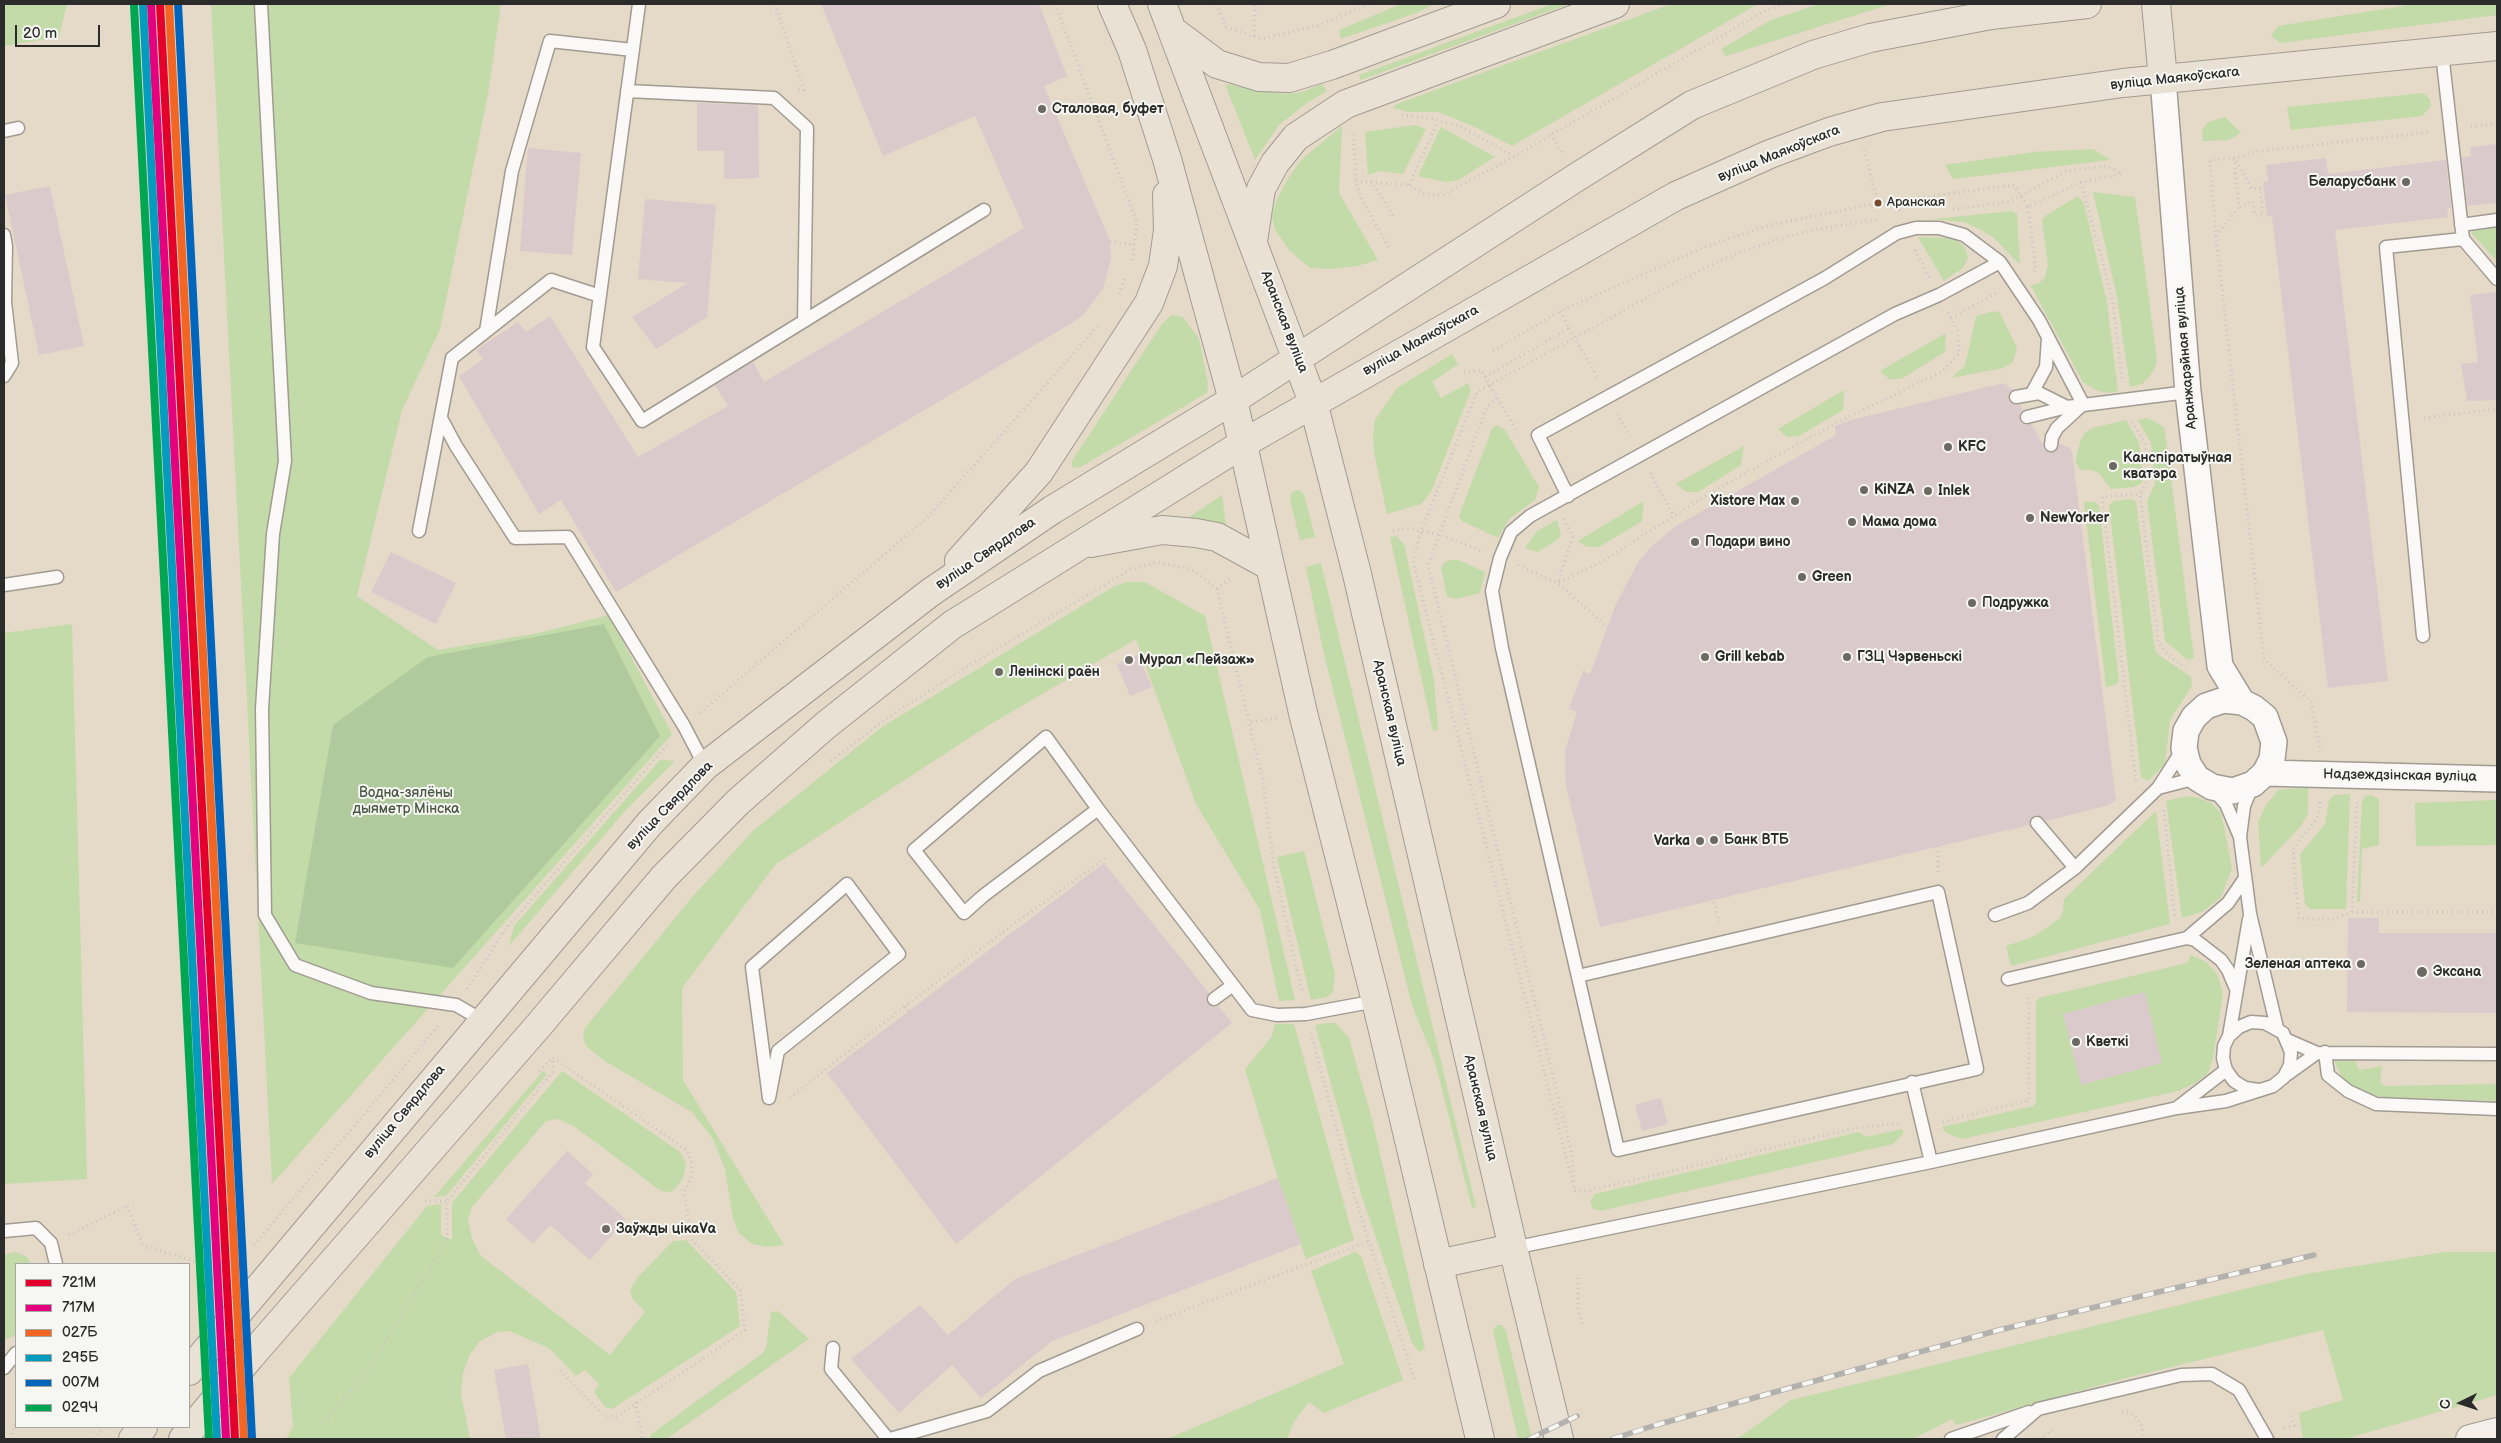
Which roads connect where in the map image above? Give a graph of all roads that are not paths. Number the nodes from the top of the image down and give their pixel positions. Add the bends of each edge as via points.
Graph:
1 (261, 4) edge
2 (639, 4) edge
3 (1112, 4) edge
4 (1162, 4) edge
5 (1496, 4) edge
6 (1615, 4) edge
7 (2087, 4) edge
8 (2156, 4) edge
9 (2057, 6) edge
10 (1173, 31) junction
11 (2497, 46) edge
12 (633, 50) junction
13 (2442, 53) junction
14 (2163, 79) junction
15 (627, 91) junction
16 (18, 128) dead end
17 (4, 131) edge
18 (1167, 159) junction
19 (984, 210) dead end
20 (2497, 220) edge
21 (2462, 225) junction
22 (4, 235) edge
23 (2464, 239) junction
24 (1253, 242) junction
25 (2000, 262) junction
26 (5, 271) edge
27 (2497, 279) edge
28 (600, 296) junction
29 (804, 321) junction
30 (486, 331) junction
31 (2048, 338) junction
32 (1298, 359) junction
33 (4, 376) edge
34 (2188, 392) junction
35 (2032, 393) junction
36 (2016, 397) dead end
37 (1233, 400) junction
38 (1313, 402) junction
39 (2083, 404) junction
40 (2067, 407) junction
41 (2027, 417) dead end
42 (441, 418) junction
43 (1244, 443) junction
44 (2051, 444) dead end
45 (1568, 496) junction
46 (419, 531) dead end
47 (1077, 545) junction
48 (1270, 566) junction
49 (57, 577) dead end
50 (4, 585) edge
51 (931, 592) junction
52 (2423, 636) dead end
53 (2220, 666) junction
54 (2242, 702) junction
55 (2206, 706) junction
56 (2274, 742) junction
57 (2184, 748) junction
58 (705, 766) junction
59 (2303, 774) junction
60 (2497, 778) edge
61 (2259, 779) junction
62 (2205, 783) junction
63 (2158, 788) junction
64 (1098, 809) junction
65 (2037, 823) dead end
66 (2240, 837) junction
67 (2075, 868) junction
68 (2245, 878) junction
69 (2250, 914) junction
70 (1995, 915) dead end
71 (2187, 938) junction
72 (1578, 976) junction
73 (2008, 979) dead end
74 (1233, 985) junction
75 (2237, 991) junction
76 (1214, 1000) dead end
77 (1376, 1001) junction
78 (482, 1020) junction
79 (2277, 1028) junction
80 (2229, 1036) junction
81 (2287, 1040) junction
82 (2321, 1052) junction
83 (2497, 1054) edge
84 (2226, 1070) junction
85 (2284, 1077) junction
86 (1912, 1082) junction
87 (2259, 1090) junction
88 (769, 1098) joint
89 (2177, 1108) junction
90 (2497, 1109) edge
91 (1931, 1162) junction
92 (4, 1231) edge
93 (1512, 1248) junction
94 (56, 1263) edge
95 (1438, 1264) junction
96 (1137, 1329) road end
97 (833, 1348) dead end
98 (15, 1354) edge
99 (4, 1368) edge
100 (190, 1370) edge
101 (2038, 1409) junction
102 (142, 1428) edge
103 (2497, 1432) edge
104 (2008, 1437) edge
105 (133, 1439) edge
106 (183, 1439) edge
107 (889, 1439) edge
108 (1480, 1439) edge
109 (1559, 1439) edge
110 (1951, 1439) edge
111 (1996, 1439) edge
112 (2267, 1439) edge
113 (2470, 1439) edge

1 - 78 lane via 285,462 273,534 262,709 265,915 295,965 371,993 456,1005
2 - 12 lane
3 - 18 main road via 1132,50
4 - 10 main road, Аранская вуліца
5 - 10 main road via 1289,78 1259,77 1217,64
6 - 24 main road via 1346,104 1296,137 1275,163 1262,189
7 - 9 main road
8 - 14 main road
9 - 32 main road via 1870,38 1813,55 1692,105
10 - 24 main road, Аранская вуліца
11 - 13 main road, вуліца Маякоўскага
12 - 15 lane
12 - 30 lane via 550,41 512,171
13 - 14 main road, вуліца Маякоўскага
13 - 21 lane
14 - 34 street, Аранжарэйная вуліца
14 - 38 main road, вуліца Маякоўскага via 1882,118 1828,132 1770,154 1676,196
15 - 28 lane
15 - 29 lane via 774,98 807,128
16 - 17 lane
18 - 37 main road
18 - 51 main road via 1168,230 1163,266 1149,303 1038,472
19 - 29 lane
20 - 21 lane
21 - 23 lane
22 - 26 lane
23 - 27 lane
23 - 52 lane via 2386,247
24 - 32 main road, Аранская вуліца
25 - 31 lane
25 - 45 lane via 1939,296 1895,314
25 - 45 lane via 1964,235 1939,228 1916,228 1897,233 1825,278 1538,435
26 - 33 lane via 12,363
28 - 29 lane via 593,347 642,421
28 - 30 lane via 552,280
30 - 42 lane via 452,358
31 - 35 lane via 2046,367
31 - 39 lane
32 - 37 main road, вуліца Свярдлова
32 - 38 main road, Аранская вуліца
34 - 39 lane
34 - 53 street, Аранжарэйная вуліца
35 - 36 lane
35 - 40 lane via 2039,393
37 - 43 main road
37 - 51 main road, вуліца Свярдлова via 1052,510
38 - 43 main road, вуліца Маякоўскага
38 - 93 main road, Аранская вуліца via 1357,574
39 - 40 lane
39 - 44 lane via 2058,428
40 - 41 lane
42 - 46 lane
42 - 58 lane via 515,538 568,537 684,726
43 - 47 main road
43 - 48 main road
45 - 72 lane via 1530,516 1511,532 1500,558 1492,591 1502,648
47 - 48 main road via 1162,530 1196,532 1217,537
47 - 106 main road via 952,625 826,725 738,802 664,878 250,1357
48 - 77 main road via 1303,713
49 - 50 lane
51 - 58 main road, вуліца Свярдлова
53 - 54 street, Аранжарэйная вуліца
53 - 55 street, Аранжарэйная вуліца
54 - 55 street via 2224,700
54 - 56 street, Аранжарэйная вуліца via 2264,717
55 - 57 street, Аранжарэйная вуліца via 2186,731
56 - 59 street, Надзеждзінская вуліца
56 - 61 street via 2272,759
57 - 62 street via 2188,764
57 - 63 lane
58 - 78 main road, вуліца Свярдлова via 650,823
59 - 60 street, Надзеждзінская вуліца
59 - 61 street, Надзеждзінская вуліца
61 - 62 street via 2233,791
61 - 66 lane via 2244,806
62 - 63 lane
62 - 66 lane via 2226,804
63 - 67 lane
64 - 64 lane via 1046,737 914,850 964,913
64 - 74 lane
65 - 67 lane
66 - 68 lane
67 - 70 lane via 2028,902
68 - 69 lane
68 - 71 lane via 2228,903
69 - 75 lane
69 - 79 lane
71 - 73 lane
71 - 75 lane via 2196,940 2220,960
72 - 86 lane via 1618,1150
72 - 86 lane via 1938,892 1977,1069
74 - 76 lane
74 - 77 lane via 1252,1010 1266,1014 1306,1014
75 - 80 lane
77 - 95 main road
78 - 100 main road, вуліца Свярдлова
79 - 80 lane via 2251,1022
79 - 81 lane
80 - 84 lane via 2223,1058
81 - 82 lane
81 - 85 lane via 2291,1052 2290,1065
82 - 83 lane
82 - 85 lane
82 - 90 lane via 2328,1075 2348,1092 2376,1104
84 - 87 lane via 2245,1088
84 - 89 lane
85 - 87 lane via 2273,1086
86 - 91 lane
87 - 89 lane via 2226,1101
88 - 88 lane via 778,1051 899,954 847,884 752,967
89 - 91 lane
91 - 93 lane
92 - 94 lane via 36,1228 51,1244
93 - 95 main road
93 - 109 main road, Аранская вуліца
95 - 108 main road
96 - 107 lane via 1039,1371 987,1411
97 - 107 lane via 831,1370
98 - 99 lane
101 - 104 lane
101 - 110 lane
101 - 112 lane via 2181,1374 2212,1374 2239,1390
102 - 105 main road
103 - 113 main road
104 - 111 lane

